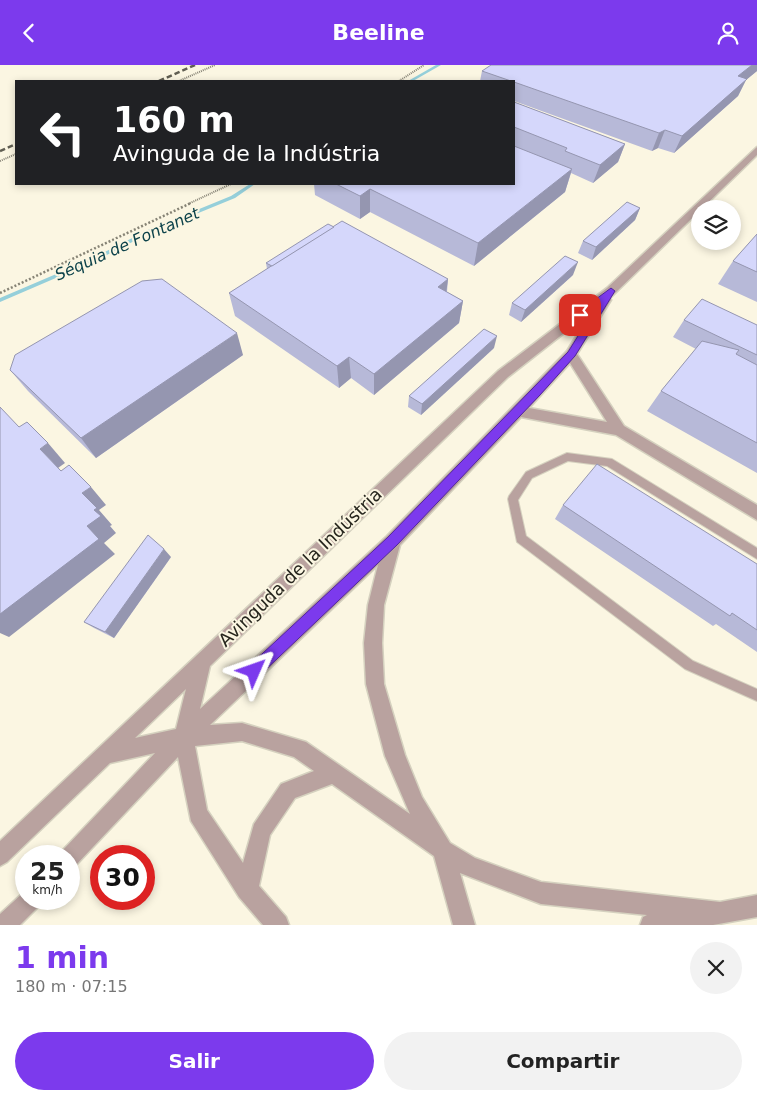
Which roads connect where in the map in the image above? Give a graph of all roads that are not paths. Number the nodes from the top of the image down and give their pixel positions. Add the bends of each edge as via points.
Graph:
1 (757, 150) edge
2 (611, 291) junction
3 (571, 354) junction
4 (518, 411) junction
5 (619, 430) junction
6 (757, 513) edge
7 (393, 541) junction
8 (757, 554) edge
9 (202, 661) junction
10 (757, 695) edge
11 (184, 737) junction
12 (103, 756) junction
13 (332, 774) junction
14 (80, 846) edge
15 (443, 850) junction
16 (0, 855) edge
17 (247, 889) junction
18 (757, 906) edge
19 (19, 910) edge
20 (718, 912) junction
21 (5, 925) edge
22 (278, 925) edge
23 (464, 925) edge
24 (651, 925) edge
25 (692, 925) edge

1 - 2 street, Avinguda de la Indústria
2 - 3 street, Avinguda de la Indústria
2 - 9 street, Avinguda de la Indústria via 503,374
3 - 4 street, Avinguda de la Indústria
3 - 5 street
4 - 5 street
4 - 7 street, Avinguda de la Indústria
5 - 6 street
7 - 11 street, Avinguda de la Indústria
7 - 15 street via 376,605 373,643 375,684 392,747 414,804
8 - 10 lane via 609,462 567,457 529,475 513,499 521,539 689,665
9 - 11 street
9 - 12 street, Avinguda de la Indústria
11 - 12 street
11 - 13 street via 242,732 300,749
11 - 14 street, Avinguda de la Indústria
11 - 17 street via 198,814
12 - 16 street, Avinguda de la Indústria
13 - 15 street
13 - 17 street via 288,791 261,831
15 - 20 street via 469,866 540,893
15 - 23 street
17 - 22 street
18 - 20 street
19 - 21 street
20 - 24 street
20 - 25 street

